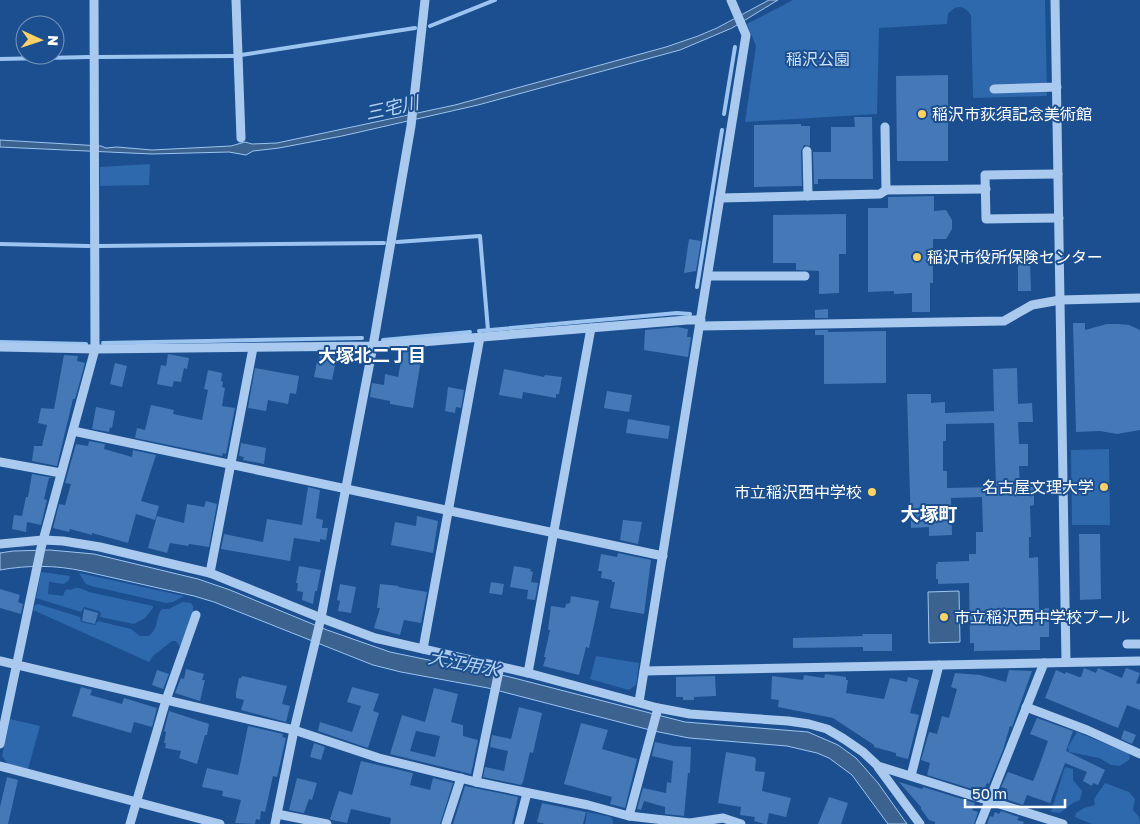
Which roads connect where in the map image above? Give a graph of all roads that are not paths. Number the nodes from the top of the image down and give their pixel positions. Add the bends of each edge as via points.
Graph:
1 (94, 0) edge
2 (236, 0) edge
3 (425, 0) edge
4 (731, 0) edge
5 (1055, 0) edge
6 (1057, 87) junction
7 (994, 89) dead end
8 (885, 127) dead end
9 (241, 138) dead end
10 (807, 151) dead end
11 (1058, 174) junction
12 (986, 189) junction
13 (886, 190) junction
14 (808, 196) junction
15 (720, 198) junction
16 (1059, 218) junction
17 (708, 276) junction
18 (805, 276) dead end
19 (1140, 298) edge
20 (1060, 300) junction
21 (700, 323) junction
22 (591, 328) junction
23 (480, 337) junction
24 (372, 346) junction
25 (0, 347) edge
26 (252, 348) junction
27 (95, 349) junction
28 (73, 431) junction
29 (0, 462) edge
30 (231, 464) junction
31 (61, 473) junction
32 (346, 488) junction
33 (448, 510) junction
34 (554, 532) junction
35 (0, 544) edge
36 (42, 544) junction
37 (663, 556) junction
38 (210, 573) junction
39 (196, 615) dead end
40 (320, 621) junction
41 (1127, 644) dead end
42 (1140, 644) edge
43 (423, 649) junction
44 (0, 661) edge
45 (1140, 661) edge
46 (1066, 662) junction
47 (1044, 663) junction
48 (16, 665) junction
49 (939, 665) junction
50 (499, 669) junction
51 (644, 671) junction
52 (528, 673) junction
53 (166, 700) junction
54 (639, 702) junction
55 (1026, 707) junction
56 (657, 711) junction
57 (294, 730) junction
58 (0, 744) edge
59 (1140, 754) edge
60 (0, 766) edge
61 (878, 766) junction
62 (911, 776) junction
63 (461, 778) junction
64 (476, 782) junction
65 (527, 793) junction
66 (989, 800) junction
67 (136, 802) junction
68 (277, 814) junction
69 (619, 814) junction
70 (629, 816) junction
71 (719, 821) edge
72 (130, 824) edge
73 (220, 824) edge
74 (275, 824) edge
75 (327, 824) edge
76 (446, 824) edge
77 (519, 824) edge
78 (617, 824) edge
79 (742, 824) edge
80 (920, 824) edge
81 (980, 824) edge
82 (1063, 824) edge

1 - 27 street
2 - 9 street
3 - 24 street via 411,126
4 - 15 street via 744,31
5 - 6 street
6 - 7 street
6 - 11 street
8 - 13 street
10 - 14 street
11 - 12 street via 985,175
11 - 16 street
12 - 13 street
12 - 16 street via 986,219
13 - 14 street via 880,194
14 - 15 street
15 - 17 street
16 - 20 street
17 - 18 street
17 - 21 street
19 - 20 street
20 - 21 street via 1032,305 1004,321
20 - 46 street
21 - 22 street via 687,320
21 - 37 street
22 - 23 street
22 - 34 street
23 - 24 street
23 - 33 street
24 - 26 street
24 - 32 street
25 - 27 street
26 - 27 street
26 - 30 street
27 - 28 street
28 - 30 street
28 - 31 street
29 - 31 street
30 - 32 street
30 - 38 street
31 - 36 street
32 - 33 street
32 - 40 street
33 - 34 street
33 - 43 street
34 - 37 street
34 - 52 street
35 - 36 street
36 - 38 street via 63,541 100,547
36 - 48 street
37 - 51 street
38 - 40 street
39 - 53 street
40 - 43 street
40 - 57 street
41 - 42 street
43 - 50 street
44 - 48 street
45 - 46 street
46 - 47 street
47 - 49 street
47 - 55 street
48 - 53 street
48 - 58 street
49 - 51 street
49 - 62 street
50 - 52 street
50 - 64 street
51 - 54 street
52 - 54 street
53 - 57 street
53 - 67 street
54 - 56 street
55 - 59 street
55 - 66 street
56 - 61 street via 809,724 844,739
56 - 70 street
57 - 63 street via 379,758
57 - 68 street
60 - 67 street
61 - 62 street
61 - 80 street
62 - 66 street
63 - 64 street
63 - 76 street
64 - 65 street
65 - 69 street
65 - 77 street
66 - 81 street
66 - 82 street
67 - 72 street
67 - 73 street
68 - 74 street
68 - 75 street
69 - 70 street
69 - 78 street
70 - 71 street via 690,824
71 - 79 street via 723,818

